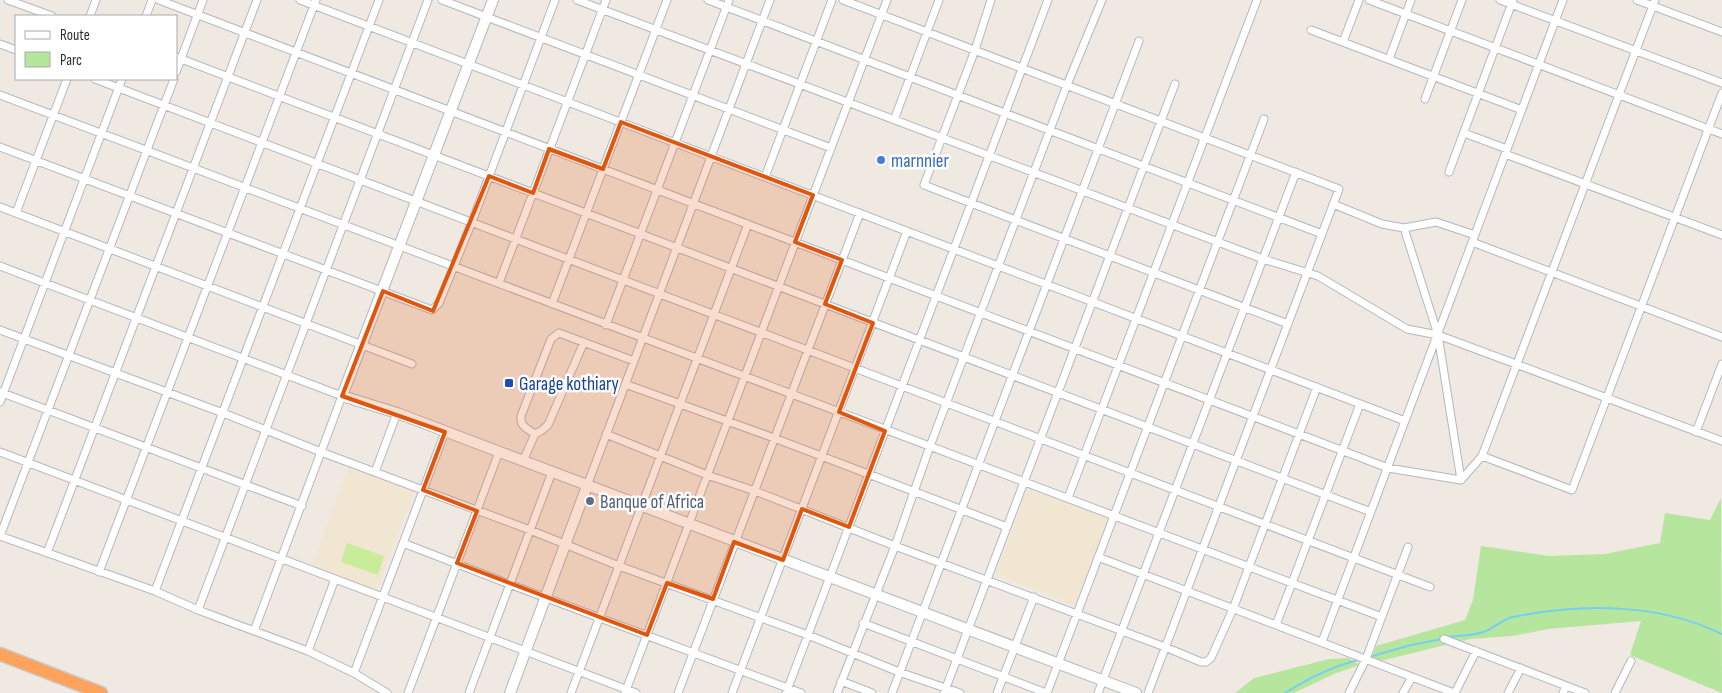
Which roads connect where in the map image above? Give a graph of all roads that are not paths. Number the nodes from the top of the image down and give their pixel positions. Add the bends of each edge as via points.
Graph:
1 (8, 0) edge
2 (96, 0) edge
3 (152, 0) edge
4 (159, 0) edge
5 (204, 0) edge
6 (257, 0) edge
7 (300, 0) edge
8 (379, 0) edge
9 (428, 0) edge
10 (442, 0) edge
11 (493, 0) edge
12 (555, 0) edge
13 (577, 0) edge
14 (606, 0) edge
15 (667, 0) edge
16 (708, 0) edge
17 (770, 0) edge
18 (832, 0) edge
19 (843, 0) edge
20 (887, 0) edge
21 (939, 0) edge
22 (991, 0) edge
23 (1048, 0) edge
24 (1102, 0) edge
25 (1257, 0) edge
26 (1359, 0) edge
27 (1369, 0) edge
28 (1411, 0) edge
29 (1462, 0) edge
30 (1500, 0) edge
31 (1563, 0) edge
32 (1637, 0) edge
33 (1512, 2) edge
34 (315, 3) edge
35 (1654, 3) edge
36 (728, 4) edge
37 (602, 10) junction
38 (1406, 14) junction
39 (49, 15) edge
40 (90, 15) edge
41 (146, 15) edge
42 (198, 15) junction
43 (882, 15) junction
44 (486, 17) junction
45 (1555, 20) junction
46 (762, 21) junction
47 (369, 26) junction
48 (656, 30) junction
49 (1311, 30) dead end
50 (1450, 31) junction
51 (927, 32) junction
52 (1722, 32) edge
53 (245, 33) junction
54 (541, 38) junction
55 (816, 41) junction
56 (1138, 41) dead end
57 (1343, 42) junction
58 (412, 43) junction
59 (0, 44) edge
60 (1496, 48) junction
61 (15, 50) edge
62 (710, 50) junction
63 (975, 50) junction
64 (1636, 51) junction
65 (296, 52) junction
66 (585, 55) junction
67 (179, 58) edge
68 (865, 60) junction
69 (1389, 60) junction
70 (469, 64) junction
71 (746, 64) junction
72 (1539, 64) junction
73 (1023, 68) junction
74 (351, 73) junction
75 (639, 75) junction
76 (228, 77) junction
77 (910, 77) junction
78 (1434, 77) junction
79 (67, 80) edge
80 (98, 80) edge
81 (122, 80) edge
82 (174, 80) edge
83 (1722, 83) edge
84 (800, 84) junction
85 (1175, 84) dead end
86 (523, 85) junction
87 (1067, 85) junction
88 (119, 88) junction
89 (394, 90) junction
90 (1722, 93) edge
91 (1478, 94) junction
92 (0, 95) edge
93 (958, 95) junction
94 (1619, 95) junction
95 (279, 96) junction
96 (693, 96) junction
97 (1425, 99) dead end
98 (567, 102) junction
99 (848, 102) junction
100 (1115, 103) junction
101 (164, 105) junction
102 (729, 109) junction
103 (1522, 110) junction
104 (451, 111) junction
105 (1006, 113) junction
106 (53, 115) junction
107 (335, 118) junction
108 (1264, 119) dead end
109 (894, 120) junction
110 (1161, 121) junction
111 (621, 122) junction
112 (210, 123) junction
113 (1708, 129) junction
114 (783, 130) junction
115 (1050, 130) junction
116 (506, 132) junction
117 (1464, 133) junction
118 (102, 134) junction
119 (378, 134) junction
120 (1722, 134) edge
121 (942, 138) junction
122 (1204, 138) junction
123 (262, 142) junction
124 (675, 143) junction
125 (0, 147) edge
126 (831, 148) junction
127 (1098, 148) junction
128 (550, 149) junction
129 (147, 150) junction
130 (1506, 152) junction
131 (1251, 155) junction
132 (434, 156) junction
133 (990, 156) junction
134 (711, 157) junction
135 (36, 160) junction
136 (317, 163) junction
137 (1144, 166) junction
138 (193, 168) junction
139 (603, 169) junction
140 (1034, 172) junction
141 (1296, 172) junction
142 (1449, 172) dead end
143 (489, 176) junction
144 (765, 177) junction
145 (85, 178) junction
146 (360, 180) junction
147 (1188, 183) junction
148 (1585, 184) junction
149 (245, 188) junction
150 (657, 190) junction
151 (1082, 190) junction
152 (533, 193) junction
153 (130, 196) junction
154 (813, 196) junction
155 (1234, 200) junction
156 (417, 201) junction
157 (972, 203) junction
158 (693, 204) junction
159 (1333, 204) junction
160 (0, 207) edge
161 (300, 208) junction
162 (1128, 208) junction
163 (16, 213) junction
164 (176, 213) junction
165 (860, 213) junction
166 (587, 214) junction
167 (1278, 217) junction
168 (1675, 218) junction
169 (1016, 220) junction
170 (472, 222) junction
171 (748, 224) junction
172 (1172, 224) junction
173 (343, 225) junction
174 (1404, 228) junction
175 (907, 231) junction
176 (64, 232) junction
177 (228, 233) junction
178 (1322, 234) junction
179 (640, 235) junction
180 (1722, 235) edge
181 (1064, 238) junction
182 (1474, 238) junction
183 (516, 239) junction
184 (796, 242) junction
185 (1218, 242) junction
186 (400, 246) junction
187 (677, 248) junction
188 (109, 249) junction
189 (954, 249) junction
190 (283, 254) junction
191 (1110, 256) junction
192 (569, 259) junction
193 (1263, 259) junction
194 (842, 260) junction
195 (0, 266) edge
196 (453, 266) junction
197 (156, 267) junction
198 (998, 267) junction
199 (732, 269) junction
200 (326, 270) junction
201 (1154, 272) junction
202 (1307, 272) junction
203 (1552, 272) junction
204 (889, 278) junction
205 (623, 280) junction
206 (45, 283) junction
207 (499, 283) junction
208 (1046, 284) junction
209 (207, 286) junction
210 (779, 287) junction
211 (1200, 290) junction
212 (383, 291) junction
213 (659, 294) junction
214 (936, 296) junction
215 (90, 300) junction
216 (1093, 302) junction
217 (552, 304) junction
218 (825, 304) junction
219 (1641, 306) junction
220 (263, 307) junction
221 (1244, 307) junction
222 (981, 312) junction
223 (714, 315) junction
224 (136, 317) junction
225 (1136, 318) junction
226 (873, 323) junction
227 (306, 324) junction
228 (1288, 324) junction
229 (606, 325) junction
230 (0, 330) edge
231 (1029, 331) junction
232 (762, 332) junction
233 (1438, 335) junction
234 (1182, 336) junction
235 (188, 337) junction
236 (1722, 337) edge
237 (643, 338) junction
238 (24, 339) junction
239 (920, 340) junction
240 (584, 342) junction
241 (362, 345) junction
242 (1075, 349) junction
243 (808, 350) junction
244 (1227, 353) junction
245 (69, 355) junction
246 (964, 356) junction
247 (244, 358) junction
248 (698, 358) junction
249 (634, 360) junction
250 (412, 364) dead end
251 (1722, 364) edge
252 (1118, 365) junction
253 (1517, 365) junction
254 (855, 368) junction
255 (1270, 369) junction
256 (116, 372) junction
257 (287, 374) junction
258 (1012, 375) junction
259 (745, 376) junction
260 (1165, 383) junction
261 (625, 384) junction
262 (902, 386) junction
263 (1317, 387) junction
264 (2, 392) edge
265 (167, 392) junction
266 (1058, 393) junction
267 (791, 394) junction
268 (342, 396) junction
269 (1607, 398) junction
270 (1209, 400) junction
271 (0, 402) edge
272 (946, 403) junction
273 (1360, 404) junction
274 (679, 405) junction
275 (48, 410) junction
276 (1102, 410) junction
277 (223, 412) junction
278 (839, 412) junction
279 (397, 413) junction
280 (1253, 416) junction
281 (995, 421) junction
282 (1406, 421) junction
283 (727, 422) junction
284 (94, 427) junction
285 (1148, 427) junction
286 (266, 430) junction
287 (885, 431) junction
288 (445, 432) junction
289 (1696, 432) junction
290 (534, 434) junction
291 (606, 434) junction
292 (1300, 434) junction
293 (774, 438) junction
294 (1041, 439) junction
295 (1722, 441) edge
296 (1193, 444) junction
297 (930, 446) junction
298 (146, 447) junction
299 (1342, 450) junction
300 (0, 452) edge
301 (322, 452) junction
302 (499, 452) junction
303 (661, 455) junction
304 (1084, 455) junction
305 (822, 456) junction
306 (1482, 456) junction
307 (523, 461) junction
308 (1236, 461) junction
309 (28, 462) junction
310 (978, 464) junction
311 (202, 468) junction
312 (1388, 468) junction
313 (375, 472) junction
314 (552, 472) junction
315 (1130, 473) junction
316 (707, 475) junction
317 (868, 475) junction
318 (1283, 478) junction
319 (75, 480) junction
320 (1461, 480) junction
321 (1025, 482) junction
322 (245, 484) junction
323 (587, 486) junction
324 (423, 490) junction
325 (1175, 490) junction
326 (754, 491) junction
327 (914, 492) junction
328 (1326, 495) junction
329 (1068, 498) junction
330 (127, 500) junction
331 (302, 506) junction
332 (642, 506) junction
333 (1219, 506) junction
334 (802, 509) junction
335 (961, 509) junction
336 (476, 511) junction
337 (1371, 512) junction
338 (1114, 516) junction
339 (182, 521) junction
340 (689, 524) junction
341 (1266, 524) junction
342 (849, 527) junction
343 (1007, 527) junction
344 (530, 530) junction
345 (1159, 533) junction
346 (225, 537) junction
347 (1308, 540) junction
348 (734, 542) junction
349 (403, 543) junction
350 (565, 545) junction
351 (895, 546) junction
352 (1408, 547) dead end
353 (1202, 549) junction
354 (47, 553) junction
355 (282, 558) junction
356 (1098, 558) junction
357 (1354, 558) junction
358 (783, 560) junction
359 (941, 562) junction
360 (457, 563) junction
361 (619, 566) junction
362 (1249, 567) junction
363 (99, 572) junction
364 (1143, 574) junction
365 (1398, 574) junction
366 (830, 578) junction
367 (336, 579) junction
368 (988, 580) junction
369 (666, 583) junction
370 (1292, 583) junction
371 (509, 584) junction
372 (1430, 587) dead end
373 (155, 591) junction
374 (1186, 591) junction
375 (874, 594) junction
376 (382, 596) junction
377 (546, 597) junction
378 (1034, 597) junction
379 (713, 600) junction
380 (1338, 600) junction
381 (1234, 609) junction
382 (198, 610) junction
383 (922, 612) junction
384 (1077, 614) junction
385 (437, 617) junction
386 (600, 617) junction
387 (1382, 617) junction
388 (761, 618) junction
389 (863, 623) junction
390 (1276, 625) junction
391 (969, 630) junction
392 (254, 631) junction
393 (1122, 631) junction
394 (647, 635) junction
395 (808, 635) junction
396 (490, 638) junction
397 (1444, 639) dead end
398 (911, 642) junction
399 (1322, 642) junction
400 (1015, 647) junction
401 (1165, 647) junction
402 (308, 651) junction
403 (526, 651) junction
404 (1476, 651) junction
405 (693, 652) junction
406 (852, 653) junction
407 (0, 654) edge
408 (1366, 659) junction
409 (958, 660) junction
410 (1631, 660) dead end
411 (1058, 664) junction
412 (1521, 668) junction
413 (579, 671) junction
414 (740, 671) junction
415 (899, 672) junction
416 (354, 673) junction
417 (1004, 677) junction
418 (1412, 677) junction
419 (1103, 680) junction
420 (841, 681) junction
421 (1566, 686) junction
422 (945, 690) edge
423 (626, 691) edge
424 (787, 691) edge
425 (101, 693) edge
426 (387, 693) edge
427 (408, 693) edge
428 (469, 693) edge
429 (510, 693) edge
430 (571, 693) edge
431 (636, 693) edge
432 (678, 693) edge
433 (732, 693) edge
434 (800, 693) edge
435 (837, 693) edge
436 (872, 693) edge
437 (892, 693) edge
438 (960, 693) edge
439 (997, 693) edge
440 (1046, 693) edge
441 (1098, 693) edge
442 (1136, 693) edge
443 (1148, 693) edge
444 (1349, 693) edge
445 (1403, 693) edge
446 (1455, 693) edge
447 (1508, 693) edge
448 (1563, 693) edge
449 (1586, 693) edge
450 (1615, 693) edge

1 - 39 street
2 - 40 street
3 - 41 street
4 - 42 street
5 - 42 street
6 - 53 street
7 - 34 street
8 - 47 street
9 - 58 street
10 - 44 street
11 - 44 main road
12 - 54 street
13 - 37 street
14 - 37 street
15 - 48 street
16 - 36 street
17 - 46 street
18 - 55 street
19 - 43 street
20 - 43 street
21 - 51 street
22 - 63 street
23 - 73 street
24 - 87 street
25 - 122 street
26 - 57 street
27 - 38 street
28 - 38 street
29 - 50 street
30 - 33 street
31 - 45 street
32 - 35 street
33 - 45 street
33 - 60 street
34 - 47 street
34 - 65 street
35 - 52 street
35 - 64 street
36 - 46 street
36 - 62 street
37 - 48 street
37 - 66 street
38 - 50 street
38 - 69 street
42 - 53 street
42 - 67 street
43 - 51 street
43 - 68 street
44 - 54 street
44 - 70 main road
45 - 64 street
45 - 72 street
46 - 55 street
46 - 71 street
47 - 58 street
47 - 74 street
48 - 62 street
48 - 75 street
49 - 57 street
50 - 60 street
50 - 78 street
51 - 63 street
51 - 77 street
53 - 65 street
53 - 76 street
54 - 66 street
54 - 86 street
55 - 68 street
55 - 84 street
56 - 100 street
57 - 69 street
58 - 70 street
58 - 89 street
59 - 61 street
60 - 72 street
60 - 91 street
62 - 71 street
62 - 96 street
63 - 73 street
63 - 93 street
64 - 83 street
64 - 94 street
65 - 74 street
65 - 95 street
66 - 75 street
66 - 98 street
67 - 76 street
68 - 77 street
68 - 99 street
69 - 78 street
70 - 86 street
70 - 104 main road
71 - 84 street
71 - 102 street
72 - 94 street
72 - 103 street
73 - 87 street
73 - 105 street
74 - 89 street
74 - 107 street
75 - 96 street
75 - 111 street
76 - 95 street
76 - 112 street
77 - 93 street
77 - 109 street
78 - 91 street
78 - 97 street
79 - 106 street
80 - 88 street
81 - 88 street
82 - 101 street
84 - 99 street
84 - 114 street
85 - 110 street
86 - 98 street
86 - 116 street
87 - 100 street
87 - 115 street
88 - 101 street
88 - 118 street
89 - 104 street
89 - 119 street
90 - 113 street
91 - 103 street
91 - 117 street
92 - 106 street
93 - 105 street
93 - 121 street
94 - 113 street
94 - 148 street
95 - 107 street
95 - 123 street
96 - 102 street
96 - 124 street
98 - 111 street
98 - 128 street
99 - 109 street
99 - 126 street
100 - 110 street
100 - 127 street
101 - 112 street
101 - 129 street
102 - 114 street
102 - 134 street
103 - 130 street
104 - 116 street
104 - 132 main road
105 - 115 street
105 - 133 street
106 - 118 street
106 - 135 street
107 - 119 street
107 - 136 street
108 - 131 street
109 - 121 street
110 - 122 street
110 - 137 street
111 - 124 street
111 - 139 street
112 - 123 street
112 - 138 street
113 - 120 street
113 - 168 street
114 - 126 street
114 - 144 street
115 - 127 street
115 - 140 street
116 - 128 street
116 - 143 street
117 - 130 street
117 - 142 street
118 - 129 street
118 - 145 street
119 - 132 street
119 - 146 street
121 - 133 street
121 - 157 street via 924,185
122 - 131 street
122 - 147 street
123 - 136 street
123 - 149 street
124 - 134 street
124 - 150 street
125 - 135 street
126 - 154 street
127 - 137 street
127 - 151 street
128 - 139 street
128 - 152 street
129 - 138 street
129 - 153 street
130 - 148 street
130 - 182 street
131 - 141 street
131 - 155 street
132 - 143 street
132 - 156 main road
133 - 140 street
133 - 157 street
134 - 144 street
134 - 158 street
135 - 145 street
135 - 163 street
136 - 146 street
136 - 161 street
137 - 147 street
137 - 162 street
138 - 149 street
138 - 164 street
139 - 150 street
139 - 166 street
140 - 151 street
140 - 169 street
141 - 159 street via 1339,189
141 - 167 street
143 - 152 street
143 - 170 street
144 - 154 street
145 - 153 street
145 - 176 street
146 - 156 street
146 - 173 street
147 - 155 street
147 - 172 street
148 - 168 street
148 - 203 street
149 - 161 street
149 - 177 street
150 - 158 street
150 - 179 street
151 - 162 street
151 - 181 street
152 - 166 street
152 - 183 street
153 - 164 street
153 - 188 street
154 - 165 street
154 - 184 street
155 - 167 street
155 - 185 street
156 - 170 street
156 - 186 main road
157 - 169 street
157 - 189 street
158 - 171 street
158 - 187 street
159 - 174 street via 1382,224
159 - 178 street
160 - 163 street
161 - 173 street
161 - 190 street
162 - 172 street
162 - 191 street
163 - 176 street
164 - 177 street
164 - 197 street
165 - 175 street
165 - 194 street
166 - 179 street
166 - 192 street
167 - 178 street
167 - 193 street
168 - 180 street
168 - 219 street
169 - 181 street
169 - 198 street
170 - 183 street
170 - 196 street
171 - 184 street
171 - 199 street
172 - 185 street
172 - 201 street
173 - 186 street
173 - 200 street
174 - 182 street via 1436,222
174 - 233 street
175 - 189 street
175 - 204 street
176 - 188 street
176 - 206 street
177 - 190 street
177 - 209 street
178 - 202 street
179 - 187 street
179 - 205 street
181 - 191 street
181 - 208 street
182 - 203 street
182 - 233 street
183 - 192 street
183 - 207 street
184 - 194 street
184 - 210 street
185 - 193 street
185 - 211 street
186 - 196 street
186 - 212 main road
187 - 199 street
187 - 213 street
188 - 197 street
188 - 215 street
189 - 198 street
189 - 214 street
190 - 200 street
190 - 220 street
191 - 201 street
191 - 216 street
192 - 205 street
192 - 217 street
193 - 202 street
193 - 221 street
194 - 204 street
194 - 218 street
195 - 206 street
196 - 207 street
196 - 212 street via 439,303 432,310
197 - 209 street
197 - 224 street
198 - 208 street
198 - 222 street
199 - 210 street
199 - 223 street
200 - 212 street
200 - 227 street
201 - 211 street
201 - 225 street
202 - 228 street
202 - 233 street via 1407,329
203 - 219 street
203 - 253 street
204 - 214 street
204 - 226 street
205 - 213 street
205 - 229 street
206 - 215 street
206 - 238 street
207 - 217 street
208 - 216 street
208 - 231 street
209 - 220 street
209 - 235 street
210 - 218 street
210 - 232 street
211 - 221 street
211 - 234 street
212 - 241 main road
213 - 223 street
213 - 237 street
214 - 222 street
214 - 239 street
215 - 224 street
215 - 245 street
216 - 225 street
216 - 242 street
217 - 229 street
218 - 226 street
218 - 243 street
219 - 236 street
219 - 269 street
220 - 227 street
220 - 247 street
221 - 228 street
221 - 244 street
222 - 231 street
222 - 246 street
223 - 232 street
223 - 248 street
224 - 235 street
224 - 256 street
225 - 234 street
225 - 252 street
226 - 239 street
226 - 254 street
227 - 241 street
227 - 257 street
228 - 255 street
229 - 237 street
230 - 238 street
231 - 242 street
231 - 258 street
232 - 243 street
232 - 259 street
233 - 253 street
233 - 282 street
233 - 320 street
234 - 244 street
234 - 260 street
235 - 247 street
235 - 265 street
237 - 248 street
237 - 249 street
238 - 245 street
238 - 264 street
239 - 246 street
239 - 262 street
240 - 249 street
240 - 290 street via 548,425
240 - 290 street via 558,332 551,339 521,416 523,426
241 - 250 street
241 - 268 main road
242 - 252 street
242 - 266 street
243 - 254 street
243 - 267 street
244 - 255 street
244 - 270 street
245 - 256 street
245 - 275 street
246 - 258 street
246 - 272 street
247 - 257 street
247 - 277 street
248 - 259 street
248 - 274 street
249 - 261 street
251 - 289 street
252 - 260 street
252 - 276 street
253 - 269 street
253 - 306 street
254 - 262 street
254 - 278 street
255 - 263 street
255 - 280 street
256 - 265 street
256 - 284 street
257 - 268 street
257 - 286 street
258 - 266 street
258 - 281 street
259 - 267 street
259 - 283 street
260 - 270 street
260 - 285 street
261 - 274 street
261 - 291 street
262 - 272 street
262 - 287 street
263 - 273 street
263 - 292 street
264 - 271 street
264 - 275 street
265 - 277 street
265 - 298 street
266 - 276 street
266 - 294 street
267 - 278 street
267 - 293 street
268 - 279 main road
268 - 301 street
269 - 289 street
269 - 306 street via 1572,490
270 - 280 street
270 - 296 street
272 - 281 street
272 - 297 street
273 - 282 street
273 - 299 street
274 - 283 street
274 - 303 street
275 - 284 street
275 - 309 street
276 - 285 street
276 - 304 street
277 - 286 street
277 - 311 street
278 - 287 street
278 - 305 street
279 - 288 main road
279 - 313 street
280 - 292 street
280 - 308 street
281 - 294 street
281 - 310 street
282 - 312 street
283 - 293 street
283 - 316 street
284 - 298 street
284 - 319 street
285 - 296 street
285 - 315 street
286 - 301 street
286 - 322 street
287 - 297 street
287 - 317 street
288 - 302 main road
288 - 324 street
289 - 295 street
290 - 307 street
291 - 303 street
291 - 323 street
292 - 299 street
292 - 318 street
293 - 305 street
293 - 326 street
294 - 304 street
294 - 321 street
296 - 308 street
296 - 325 street
297 - 310 street
297 - 327 street
298 - 311 street
298 - 330 street
299 - 312 street
299 - 328 street
300 - 309 street
301 - 313 street
301 - 331 street
302 - 307 main road
302 - 336 street
303 - 316 street
303 - 332 street
304 - 315 street
304 - 329 street
305 - 317 street
305 - 334 street
306 - 320 street
307 - 314 main road
308 - 318 street
308 - 333 street
309 - 319 street
309 - 354 street via 0,536
310 - 321 street
310 - 335 street
311 - 322 street
311 - 339 street
312 - 320 street
312 - 337 street
313 - 324 street
314 - 323 main road
314 - 344 street
315 - 325 street
315 - 338 street
316 - 326 street
316 - 340 street
317 - 327 street
317 - 342 street
318 - 328 street
318 - 341 street
319 - 330 street
319 - 354 street
321 - 329 street
321 - 343 street
322 - 331 street
322 - 346 street
323 - 332 main road
323 - 350 main road
324 - 336 street
324 - 349 street
325 - 333 street
325 - 345 street
326 - 334 street
326 - 348 street
327 - 335 street
327 - 351 street
328 - 337 street
328 - 347 street
329 - 338 street
330 - 339 street
330 - 363 street
331 - 355 street
332 - 340 main road
332 - 361 street
333 - 341 street
333 - 353 street
334 - 342 street
334 - 358 street
335 - 343 street
335 - 359 street
336 - 344 street
336 - 360 street
337 - 357 street
338 - 345 street
338 - 356 street
339 - 346 street
339 - 373 street
340 - 348 main road
340 - 369 street
341 - 347 street
341 - 362 street
342 - 351 street
342 - 366 street
343 - 368 street
344 - 350 street
344 - 371 street
345 - 353 street
345 - 364 street
346 - 355 street
346 - 382 street
347 - 357 street
347 - 370 street
348 - 358 main road
348 - 379 street
349 - 360 street
349 - 376 street
350 - 361 street
350 - 377 main road
351 - 359 street
351 - 375 street
352 - 365 street
353 - 362 street
353 - 374 street
354 - 363 street
355 - 367 street
355 - 392 street
356 - 364 street
356 - 384 street
357 - 365 street
357 - 380 street
358 - 366 main road
358 - 388 street
359 - 368 street
359 - 383 street
360 - 371 street
360 - 385 street
361 - 369 street
361 - 386 street
362 - 370 street
362 - 381 street
363 - 373 street
364 - 374 street
364 - 393 street
365 - 372 street
365 - 387 street
366 - 375 main road
366 - 395 street
367 - 376 street
367 - 402 street
368 - 378 street
368 - 391 street
369 - 379 street
369 - 394 street
370 - 380 street
370 - 390 street
371 - 377 street
371 - 396 street
373 - 382 street
374 - 381 street
374 - 401 street
375 - 383 main road
375 - 389 street
376 - 385 street
376 - 416 street
377 - 386 street
377 - 403 main road
378 - 384 street
378 - 400 street
379 - 388 street
379 - 405 street
380 - 387 street
380 - 399 street
381 - 390 street
381 - 401 street via 1211,658 1206,662
382 - 392 street
383 - 391 main road
383 - 398 street
384 - 393 street
384 - 411 street
385 - 396 street
385 - 427 street
386 - 394 street
386 - 413 street
387 - 408 street
388 - 395 street
388 - 414 street
389 - 398 street
389 - 406 street
390 - 399 street
391 - 400 main road
391 - 409 street
392 - 402 street
393 - 401 street
393 - 419 street
394 - 405 street
394 - 423 street
395 - 406 street
395 - 424 street
396 - 403 street
396 - 428 street
397 - 404 street
398 - 409 street
398 - 415 street
399 - 408 street
400 - 411 main road
400 - 417 street
401 - 443 street
402 - 416 street
403 - 413 street
403 - 429 main road
404 - 412 street
404 - 446 street
405 - 414 street
405 - 432 street
406 - 415 street
406 - 420 street
407 - 425 highway
408 - 418 street
408 - 444 street
409 - 417 street
409 - 422 street
410 - 450 street
411 - 419 main road
411 - 440 street
412 - 421 street
412 - 447 street
413 - 423 street
413 - 430 street
414 - 424 street
414 - 433 street
415 - 422 street
415 - 437 street
416 - 426 street
417 - 439 street
417 - 440 street
418 - 445 street
418 - 446 street
419 - 441 street
419 - 442 main road
420 - 435 street
420 - 436 street
421 - 448 street
421 - 449 street
422 - 438 street
423 - 431 street
424 - 434 street

